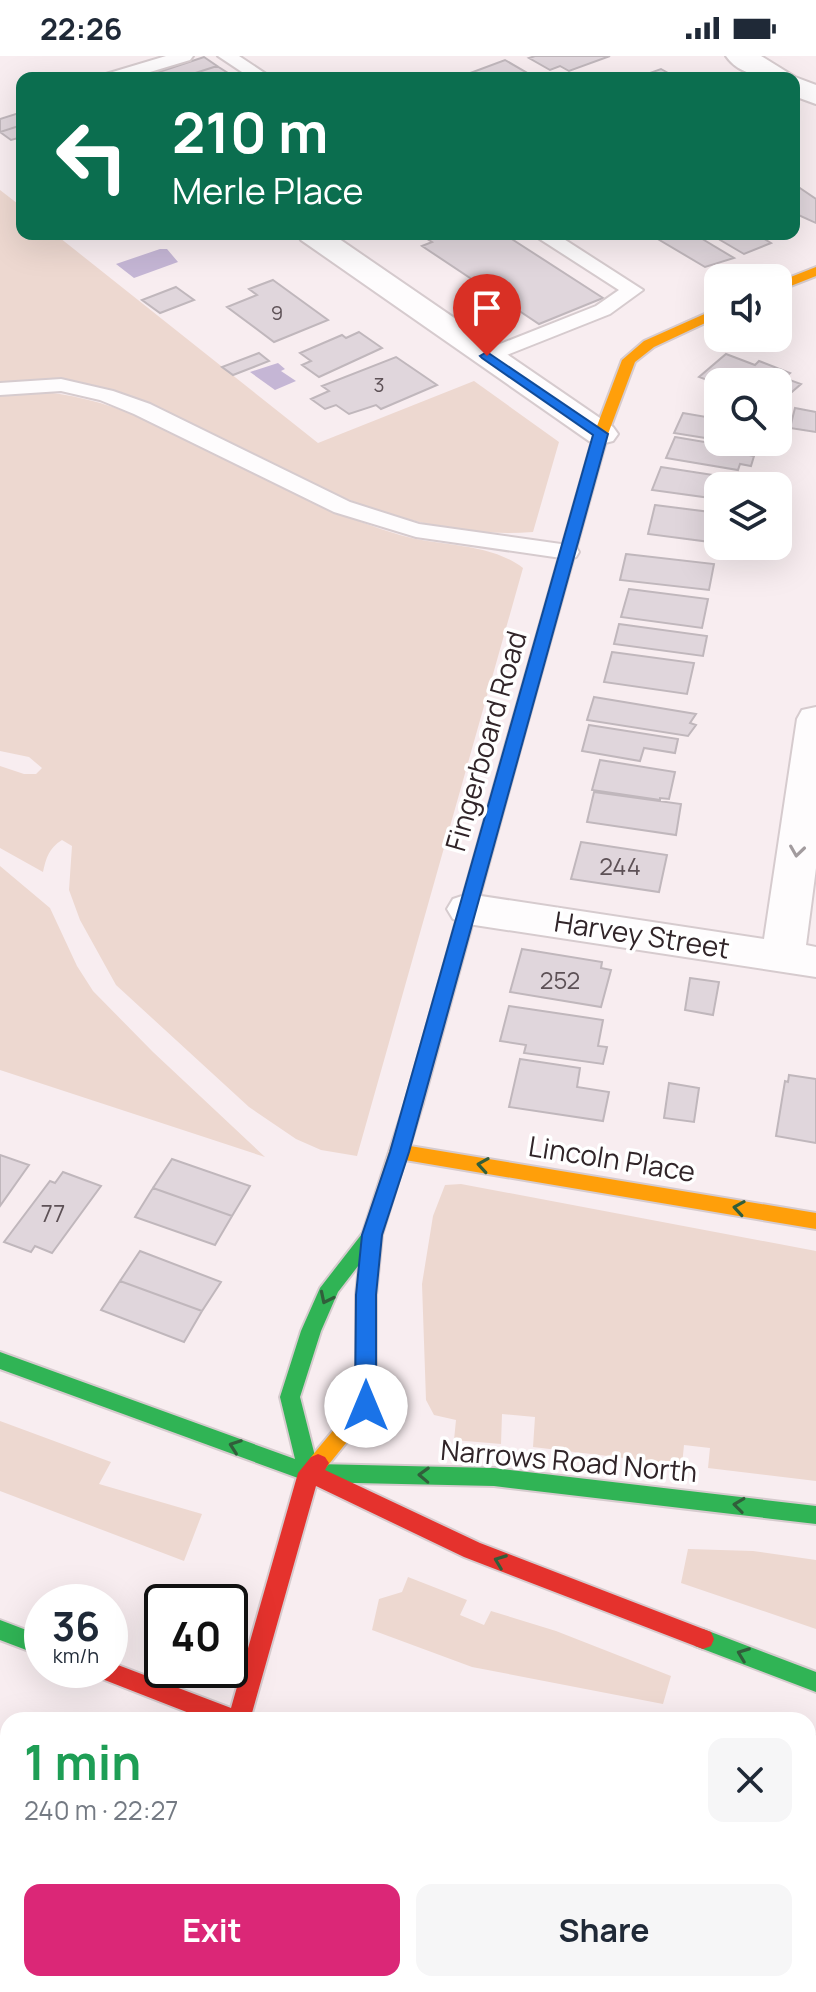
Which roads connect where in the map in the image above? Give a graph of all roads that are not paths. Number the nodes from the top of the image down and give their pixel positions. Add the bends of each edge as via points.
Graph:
1 (184, 56) edge
2 (227, 56) edge
3 (740, 56) edge
4 (132, 72) edge
5 (253, 72) edge
6 (771, 72) edge
7 (321, 240) edge
8 (552, 240) edge
9 (816, 271) edge
10 (792, 281) edge
11 (704, 318) edge
12 (487, 356) junction
13 (0, 389) edge
14 (601, 434) junction
15 (568, 552) junction
16 (816, 719) edge
17 (468, 909) junction
18 (799, 960) edge
19 (400, 1152) junction
20 (816, 1221) edge
21 (372, 1235) junction
22 (0, 1360) edge
23 (309, 1473) junction
24 (816, 1515) edge
25 (0, 1630) edge
26 (24, 1639) edge
27 (128, 1679) edge
28 (816, 1682) edge
29 (216, 1712) edge
30 (239, 1712) edge

1 - 4 lane
2 - 5 lane
3 - 6 street
7 - 12 street
8 - 12 lane via 633,290 603,310
9 - 10 main road
11 - 14 main road, Fingerboard Road via 649,344 629,360
12 - 14 street
13 - 15 lane via 61,385 106,395 342,507 416,530
14 - 15 main road, Fingerboard Road
15 - 17 main road, Fingerboard Road
16 -> 18 street
17 - 18 street, Harvey Street
17 - 19 main road, Fingerboard Road
20 -> 19 main road, Lincoln Place
19 - 21 main road, Fingerboard Road
21 - 23 main road, Fingerboard Road via 366,1406
21 -> 23 main road, Fingerboard Road via 330,1288 290,1397
23 -> 22 main road, Narrows Road North
24 -> 23 main road, Narrows Road North via 494,1477
28 -> 23 main road via 472,1550
23 - 30 main road, Fingerboard Road
25 - 26 main road
27 - 29 main road

